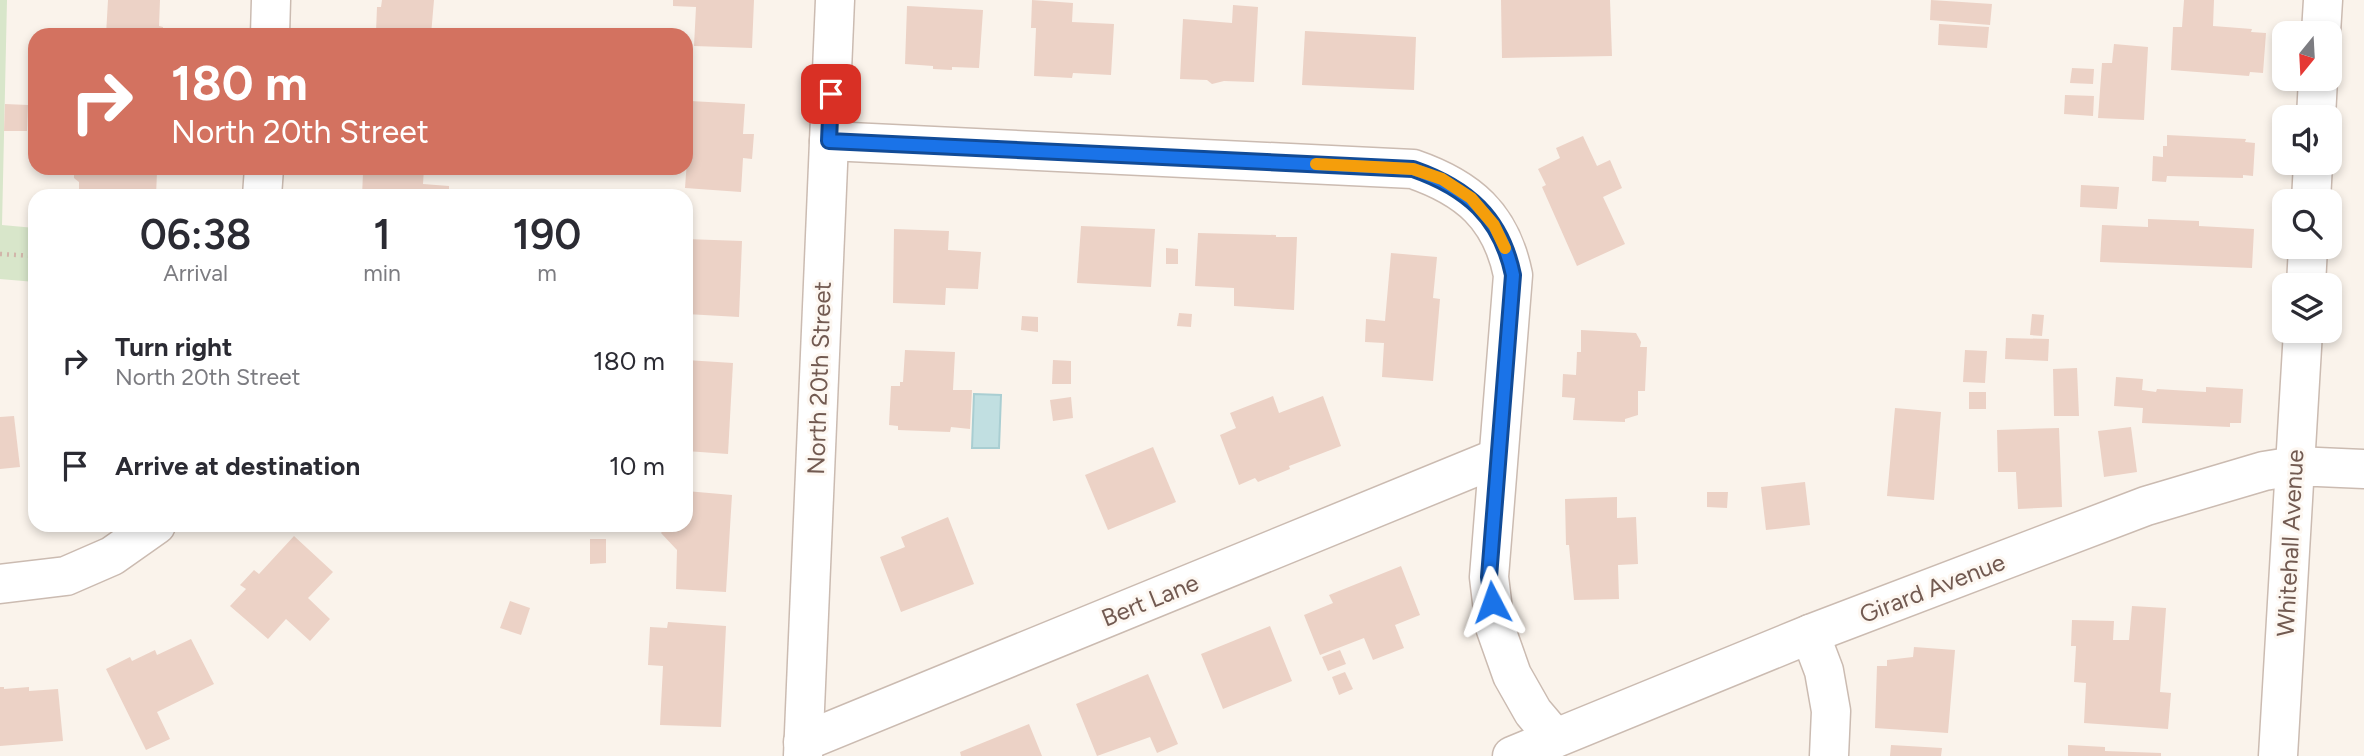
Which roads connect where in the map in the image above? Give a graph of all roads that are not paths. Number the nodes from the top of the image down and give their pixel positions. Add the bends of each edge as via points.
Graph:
1 (271, 0) edge
2 (835, 0) edge
3 (2323, 0) edge
4 (2322, 21) edge
5 (270, 28) edge
6 (829, 141) junction
7 (2302, 343) edge
8 (1497, 458) junction
9 (2295, 466) junction
10 (2364, 469) edge
11 (146, 532) edge
12 (0, 584) edge
13 (1810, 634) junction
14 (1555, 738) junction
15 (803, 749) edge
16 (1512, 756) edge
17 (1829, 756) edge
18 (2278, 756) edge

1 - 5 street
2 - 6 street, North 20th Street
3 - 4 street
6 - 8 street via 1413,169 1442,179 1471,198 1494,225 1510,258 1513,275
6 - 15 street, North 20th Street
7 - 9 street, Whitehall Avenue
8 - 14 street via 1489,577 1495,627 1512,675 1533,712
8 - 15 street, Bert Lane
9 - 10 street, Girard Avenue
9 - 13 street, Girard Avenue via 2146,506
9 - 18 street, Whitehall Avenue
11 - 12 street via 112,556 66,576
13 - 14 street, Girard Avenue
13 - 17 street via 1824,671 1831,711
14 - 16 street, Girard Avenue

